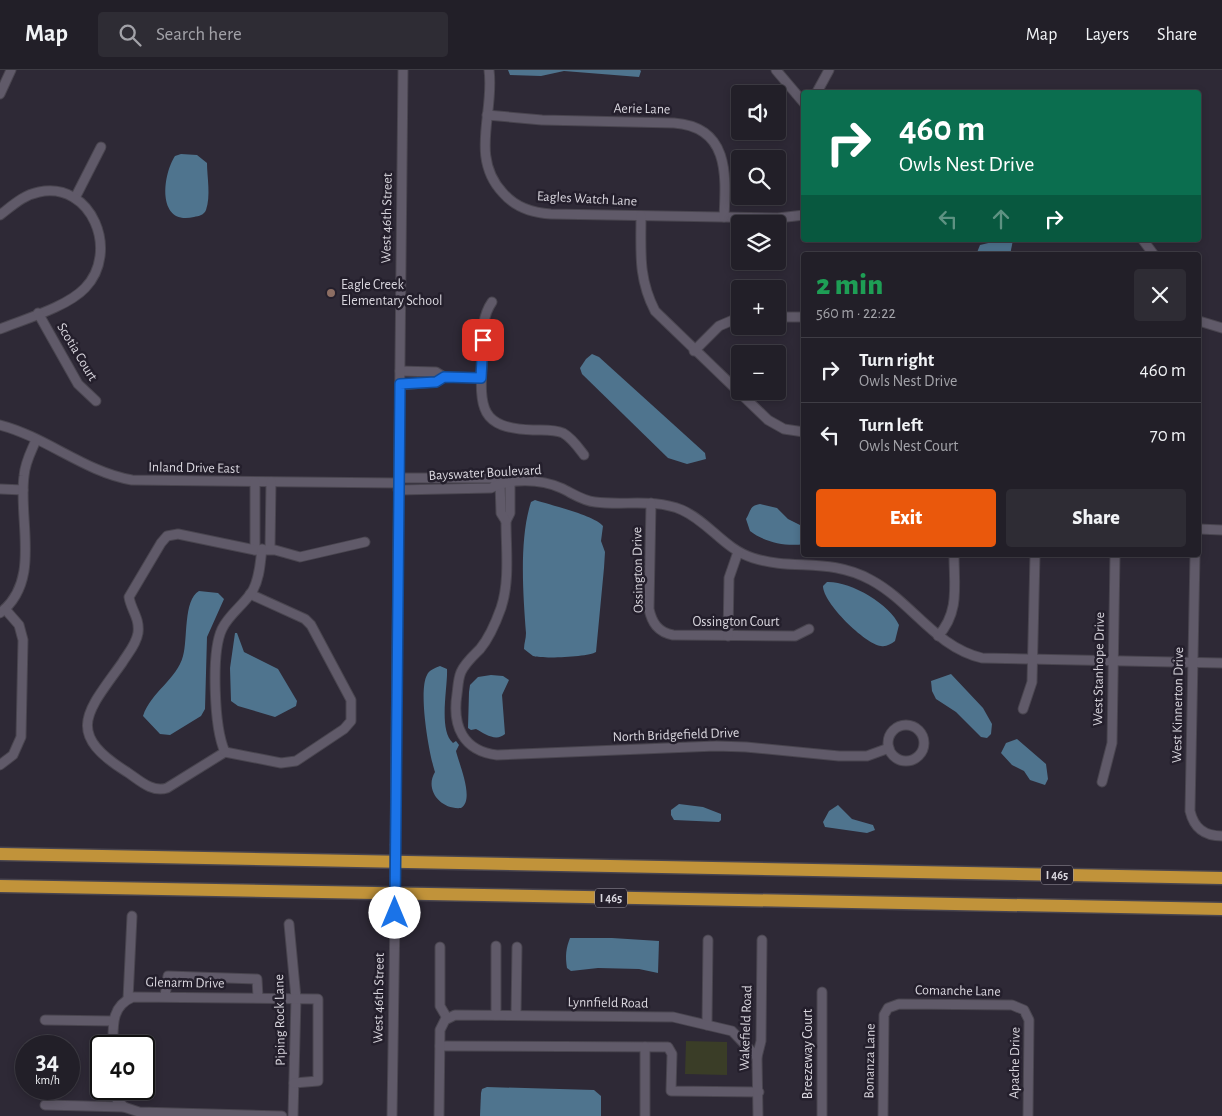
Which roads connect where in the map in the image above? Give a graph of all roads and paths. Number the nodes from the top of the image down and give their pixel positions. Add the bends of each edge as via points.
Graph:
1 (11, 70) edge
2 (403, 70) edge
3 (490, 70) edge
4 (776, 70) edge
5 (829, 70) edge
6 (818, 90) edge
7 (0, 94) edge
8 (801, 99) edge
9 (487, 115) junction
10 (101, 147) dead end
11 (75, 198) junction
12 (0, 215) edge
13 (801, 215) edge
14 (641, 216) junction
15 (724, 217) junction
16 (492, 302) dead end
17 (38, 313) junction
18 (786, 317) edge
19 (801, 317) edge
20 (731, 321) edge
21 (1201, 322) edge
22 (1222, 328) edge
23 (0, 329) edge
24 (694, 351) junction
25 (400, 372) junction
26 (444, 377) junction
27 (481, 378) junction
28 (400, 384) junction
29 (96, 401) dead end
30 (0, 425) edge
31 (801, 432) edge
32 (36, 440) junction
33 (584, 455) dead end
34 (255, 482) junction
35 (271, 482) junction
36 (510, 482) junction
37 (500, 483) junction
38 (398, 484) junction
39 (0, 489) edge
40 (24, 490) junction
41 (651, 503) junction
42 (506, 520) junction
43 (1201, 529) edge
44 (1222, 530) edge
45 (365, 542) dead end
46 (262, 549) junction
47 (738, 552) junction
48 (823, 557) edge
49 (954, 557) edge
50 (1035, 557) edge
51 (1115, 557) edge
52 (1195, 557) edge
53 (822, 565) junction
54 (250, 594) junction
55 (3, 611) edge
56 (809, 629) dead end
57 (662, 632) joint
58 (728, 636) junction
59 (938, 636) junction
60 (1033, 660) junction
61 (1113, 661) junction
62 (1193, 662) junction
63 (1222, 663) edge
64 (1023, 708) dead end
65 (888, 748) junction
66 (225, 752) junction
67 (0, 765) edge
68 (1102, 782) dead end
69 (1222, 836) edge
70 (0, 854) edge
71 (1222, 878) edge
72 (0, 886) edge
73 (1222, 909) edge
74 (132, 916) dead end
75 (289, 924) dead end
76 (708, 940) dead end
77 (762, 940) dead end
78 (496, 946) dead end
79 (440, 947) dead end
80 (516, 947) dead end
81 (822, 992) dead end
82 (165, 996) junction
83 (258, 998) junction
84 (296, 998) junction
85 (128, 999) junction
86 (888, 1008) joint
87 (1026, 1012) joint
88 (496, 1015) junction
89 (516, 1015) junction
90 (447, 1018) junction
91 (45, 1020) dead end
92 (113, 1021) junction
93 (707, 1025) junction
94 (113, 1035) edge
95 (440, 1046) junction
96 (646, 1047) junction
97 (757, 1057) junction
98 (294, 1083) junction
99 (758, 1092) junction
100 (118, 1100) edge
101 (44, 1105) dead end
102 (124, 1106) junction
103 (282, 1116) edge
104 (294, 1116) edge
105 (392, 1116) edge
106 (439, 1116) edge
107 (645, 1116) edge
108 (758, 1116) edge
109 (822, 1116) edge
110 (883, 1116) edge
111 (1028, 1116) edge

1 - 7 street
2 - 25 street, West 46th Street
3 - 9 street, Eagles Watch Lane
4 - 8 street
5 - 6 street
9 - 14 street, Eagles Watch Lane via 484,151 489,172 500,191 517,205 533,212 551,214
9 - 15 street, Aerie Lane via 542,120 674,123 694,127 709,137 723,158
10 - 11 street
11 - 12 street via 55,191 37,192 22,198
11 - 17 street via 88,209 98,227 101,241 97,269 78,294
13 - 15 street, Eagles Watch Lane
14 - 15 street, Eagles Watch Lane
14 - 24 street via 641,268 647,296 660,317
16 - 27 street via 483,322
17 - 23 street
17 - 29 street, Scotia Court via 78,384
18 - 19 street
20 - 24 street via 719,326
21 - 22 street
24 - 31 street via 768,420 784,429
25 - 26 street via 436,372
25 - 28 street, West 46th Street
26 - 27 street
26 - 28 street via 436,382
27 - 33 street via 482,402 493,420 508,428 562,433
28 - 38 street, West 46th Street
30 - 32 street, Inland Drive East
32 - 34 street, Inland Drive East via 125,479
32 - 40 street via 26,460
34 - 35 street, Inland Drive East
34 - 46 street
35 - 38 street, Inland Drive East
35 - 46 street
36 - 37 street, Bayswater Boulevard
36 - 41 street, Bayswater Boulevard via 550,484 595,502
36 - 42 street via 510,513
37 - 38 street, Bayswater Boulevard via 491,488
37 - 42 street via 501,513
38 - 105 street, West 46th Street, bridge
39 - 40 street
40 - 55 street via 24,578 17,595
41 - 47 street, Bayswater Boulevard via 687,512
41 - 57 street, Ossington Drive via 650,609 652,620
42 - 65 street, North Bridgefield Drive via 505,583 501,607 487,638 464,666 459,678 455,718 466,740 478,749 497,755 716,746 867,756
43 - 44 street
45 - 46 street via 300,557
46 - 54 street via 258,575
46 - 66 street via 178,534 162,541 129,597 138,625 134,646 93,702 88,718 89,734 100,754 155,789 168,788
47 - 53 street, Bayswater Boulevard via 770,562
47 - 58 street via 729,578
48 - 53 street
49 - 59 street via 954,609 950,622
50 - 60 street
51 - 61 street, West Stanhope Drive
52 - 62 street, West Kinnerton Drive
53 - 59 street, Bayswater Boulevard via 856,573 884,588
54 - 66 street via 227,621 217,644 216,717
54 - 66 street via 308,622 352,700 352,717 344,729 296,761 281,763
55 - 67 street via 19,625 23,640 21,737 13,755
56 - 58 street, Ossington Court via 795,636
57 - 58 street, Ossington Court
59 - 60 street, Bayswater Boulevard via 958,650 975,656
60 - 61 street, Bayswater Boulevard
60 - 64 street via 1032,682
61 - 62 street, Bayswater Boulevard
61 - 68 street, West Stanhope Drive via 1112,743
62 - 63 street, Bayswater Boulevard
62 - 69 street, West Kinnerton Drive via 1190,814 1202,832
65 - 65 street via 892,732 902,726 918,730 923,740 921,752 913,760 896,758
70 - 71 highway, I 465
72 - 73 highway, I 465
74 - 85 street
75 - 84 street, Piping Rock Lane
76 - 93 street
77 - 97 street, Wakefield Road via 761,1041
78 - 88 street
79 - 90 street via 440,1006
80 - 89 street
81 - 109 street, Breezeway Court
82 - 83 street, Glenarm Drive
82 - 83 street via 168,976 257,979
82 - 85 street, Glenarm Drive
83 - 84 street, Glenarm Drive
84 - 98 street, Piping Rock Lane
84 - 98 street, Glenarm Drive via 318,999 318,1081
85 - 92 street, Glenarm Drive via 117,1010
86 - 87 street, Comanche Lane via 899,1004 1012,1006
86 - 110 street, Bonanza Lane via 884,1018
87 - 111 street, Apache Drive via 1029,1020
88 - 89 street, Lynnfield Road
88 - 90 street, Lynnfield Road via 456,1014
89 - 93 street, Lynnfield Road via 672,1017
90 - 95 street via 440,1030
91 - 92 street
92 - 94 street
93 - 97 street, Lynnfield Road via 733,1031
95 - 96 street
95 - 106 street
96 - 99 street via 671,1049 672,1092
96 - 107 street
97 - 99 street, Wakefield Road
98 - 104 street, Piping Rock Lane
99 - 108 street, Wakefield Road
100 - 102 street
101 - 102 street
102 - 103 street via 139,1112

